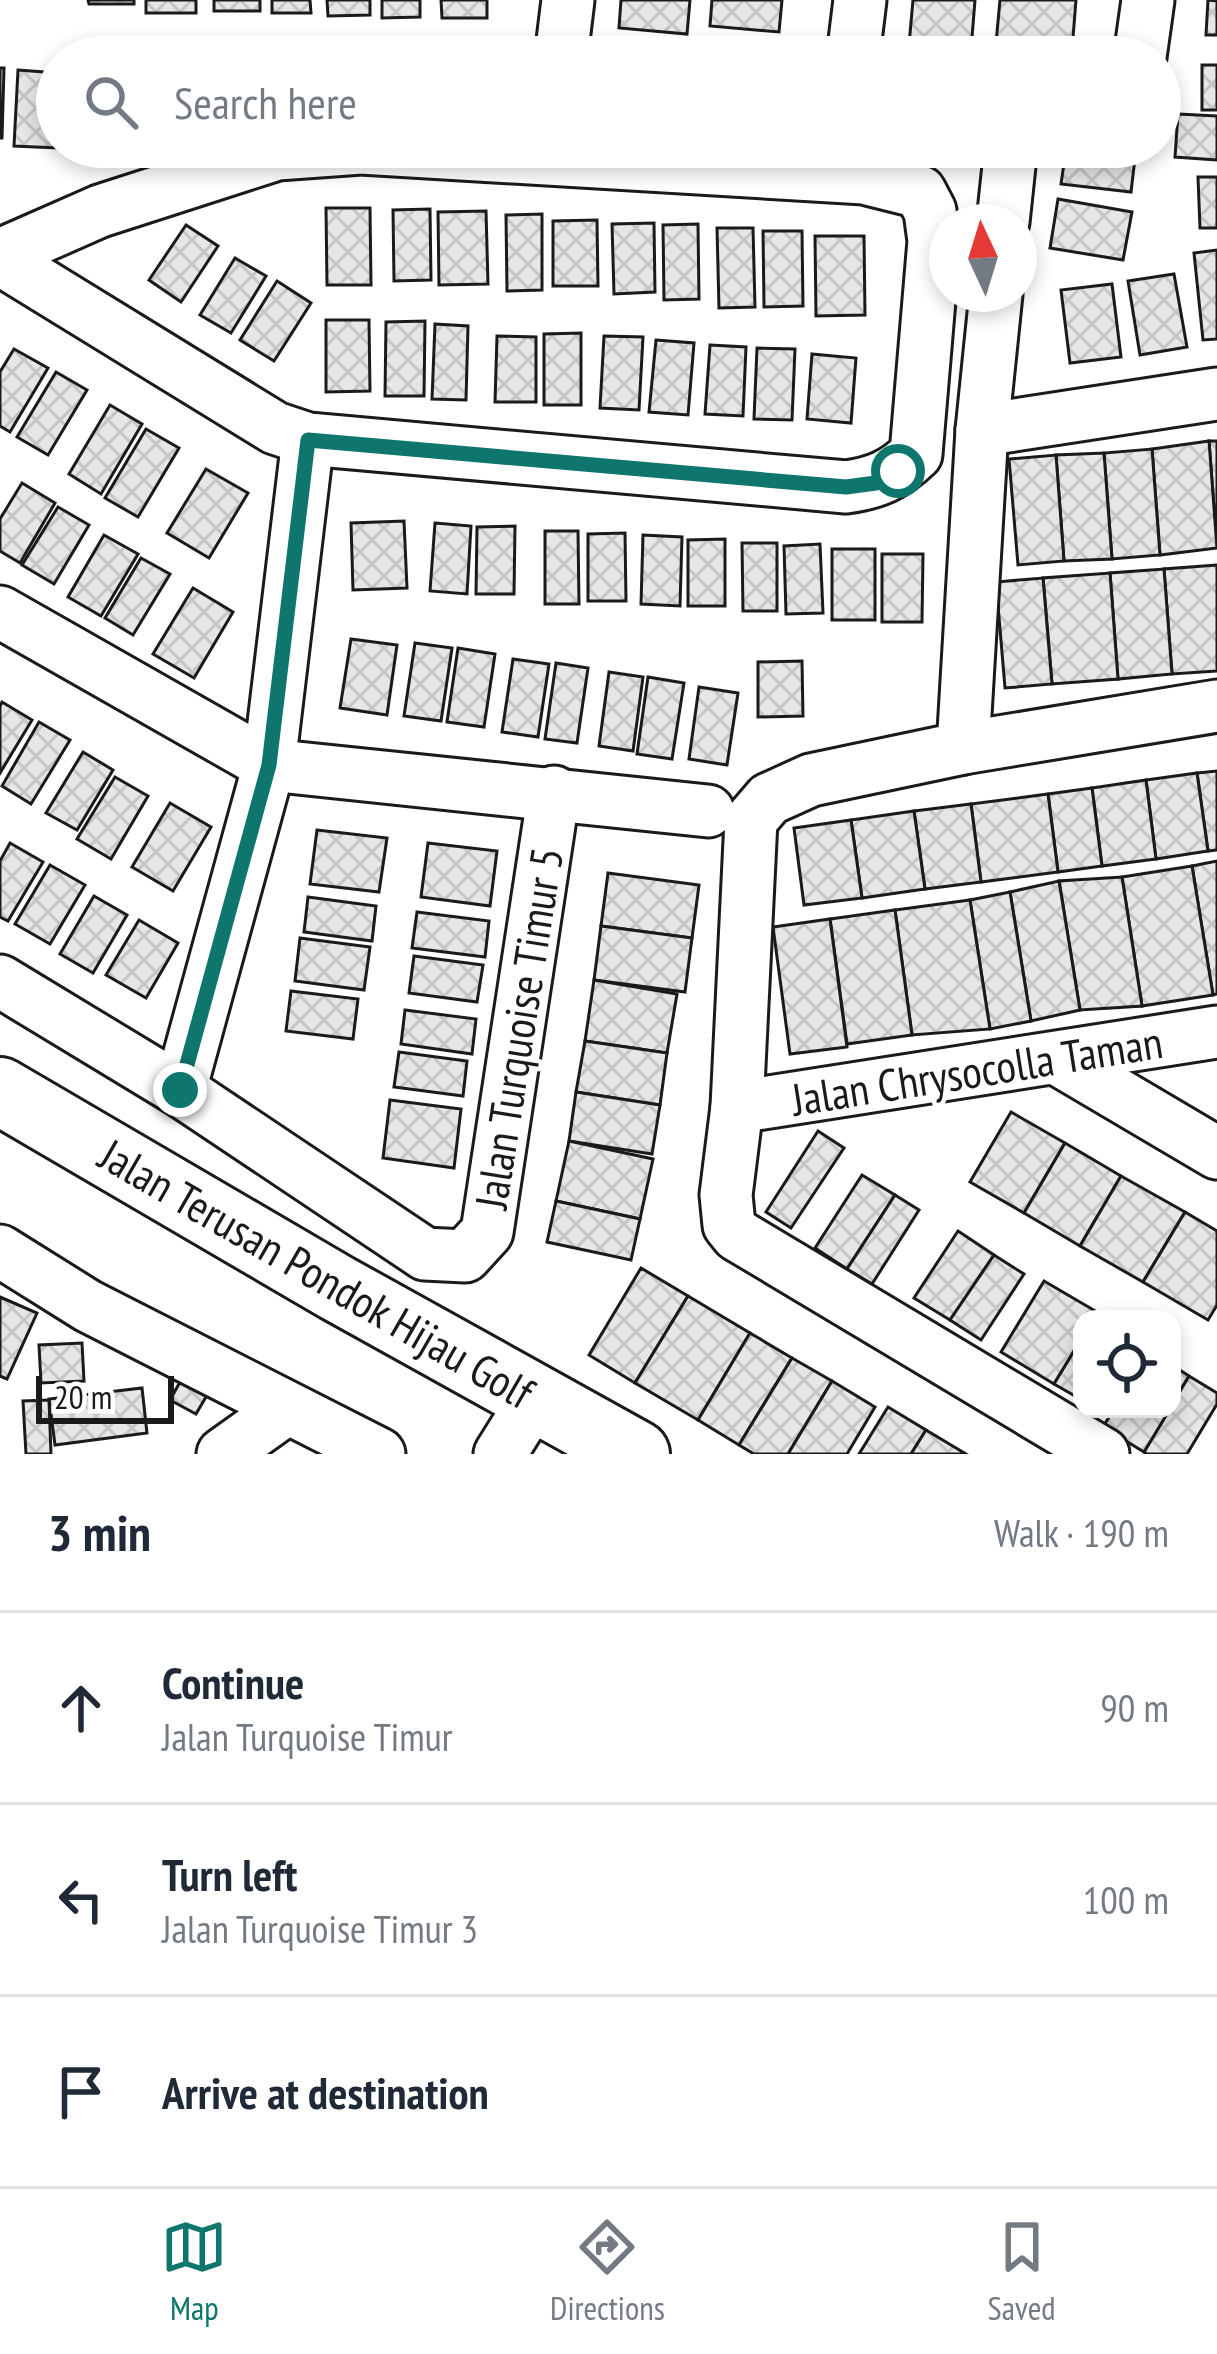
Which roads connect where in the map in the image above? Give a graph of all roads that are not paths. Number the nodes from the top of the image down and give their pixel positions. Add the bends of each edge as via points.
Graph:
1 (568, 0) edge
2 (860, 0) edge
3 (1148, 0) edge
4 (564, 36) edge
5 (856, 36) edge
6 (1143, 36) edge
7 (234, 168) edge
8 (696, 168) edge
9 (1009, 168) edge
10 (1005, 204) edge
11 (0, 257) edge
12 (994, 312) edge
13 (1217, 394) edge
14 (982, 430) junction
15 (308, 440) junction
16 (0, 612) edge
17 (1217, 706) edge
18 (963, 748) junction
19 (269, 765) junction
20 (554, 792) junction
21 (709, 811) dead end
22 (0, 981) edge
23 (1217, 1032) edge
24 (1057, 1058) junction
25 (180, 1090) junction
26 (0, 1091) edge
27 (737, 1107) junction
28 (1217, 1153) edge
29 (0, 1251) edge
30 (535, 1398) junction
31 (286, 1409) junction
32 (223, 1454) edge
33 (379, 1454) edge
34 (500, 1454) edge
35 (636, 1454) edge
36 (1102, 1454) edge

1 - 4 street
2 - 5 street
3 - 6 street
7 - 11 street via 100,211
8 - 15 street via 864,178 920,192 934,242 916,454 898,471 846,487
9 - 10 street
11 - 15 street via 275,428
12 - 14 street
13 - 14 street
14 - 18 street
15 - 19 street
16 - 19 street
17 - 18 street
18 - 27 street via 811,780 769,799 751,820
19 - 20 street
19 - 25 street
20 - 21 street
20 - 25 street, Jalan Turquoise Timur 5 via 487,1232 465,1256 425,1254
22 - 25 street
23 - 24 street, Jalan Chrysocolla Taman
24 - 27 street, Jalan Chrysocolla Taman
24 - 28 street
26 - 30 main road, Jalan Terusan Pondok Hijau Golf
27 - 36 street via 726,1195 737,1235
29 - 31 street
30 - 34 street
30 - 35 main road, Jalan Terusan Pondok Hijau Golf
31 - 32 street
31 - 33 street

